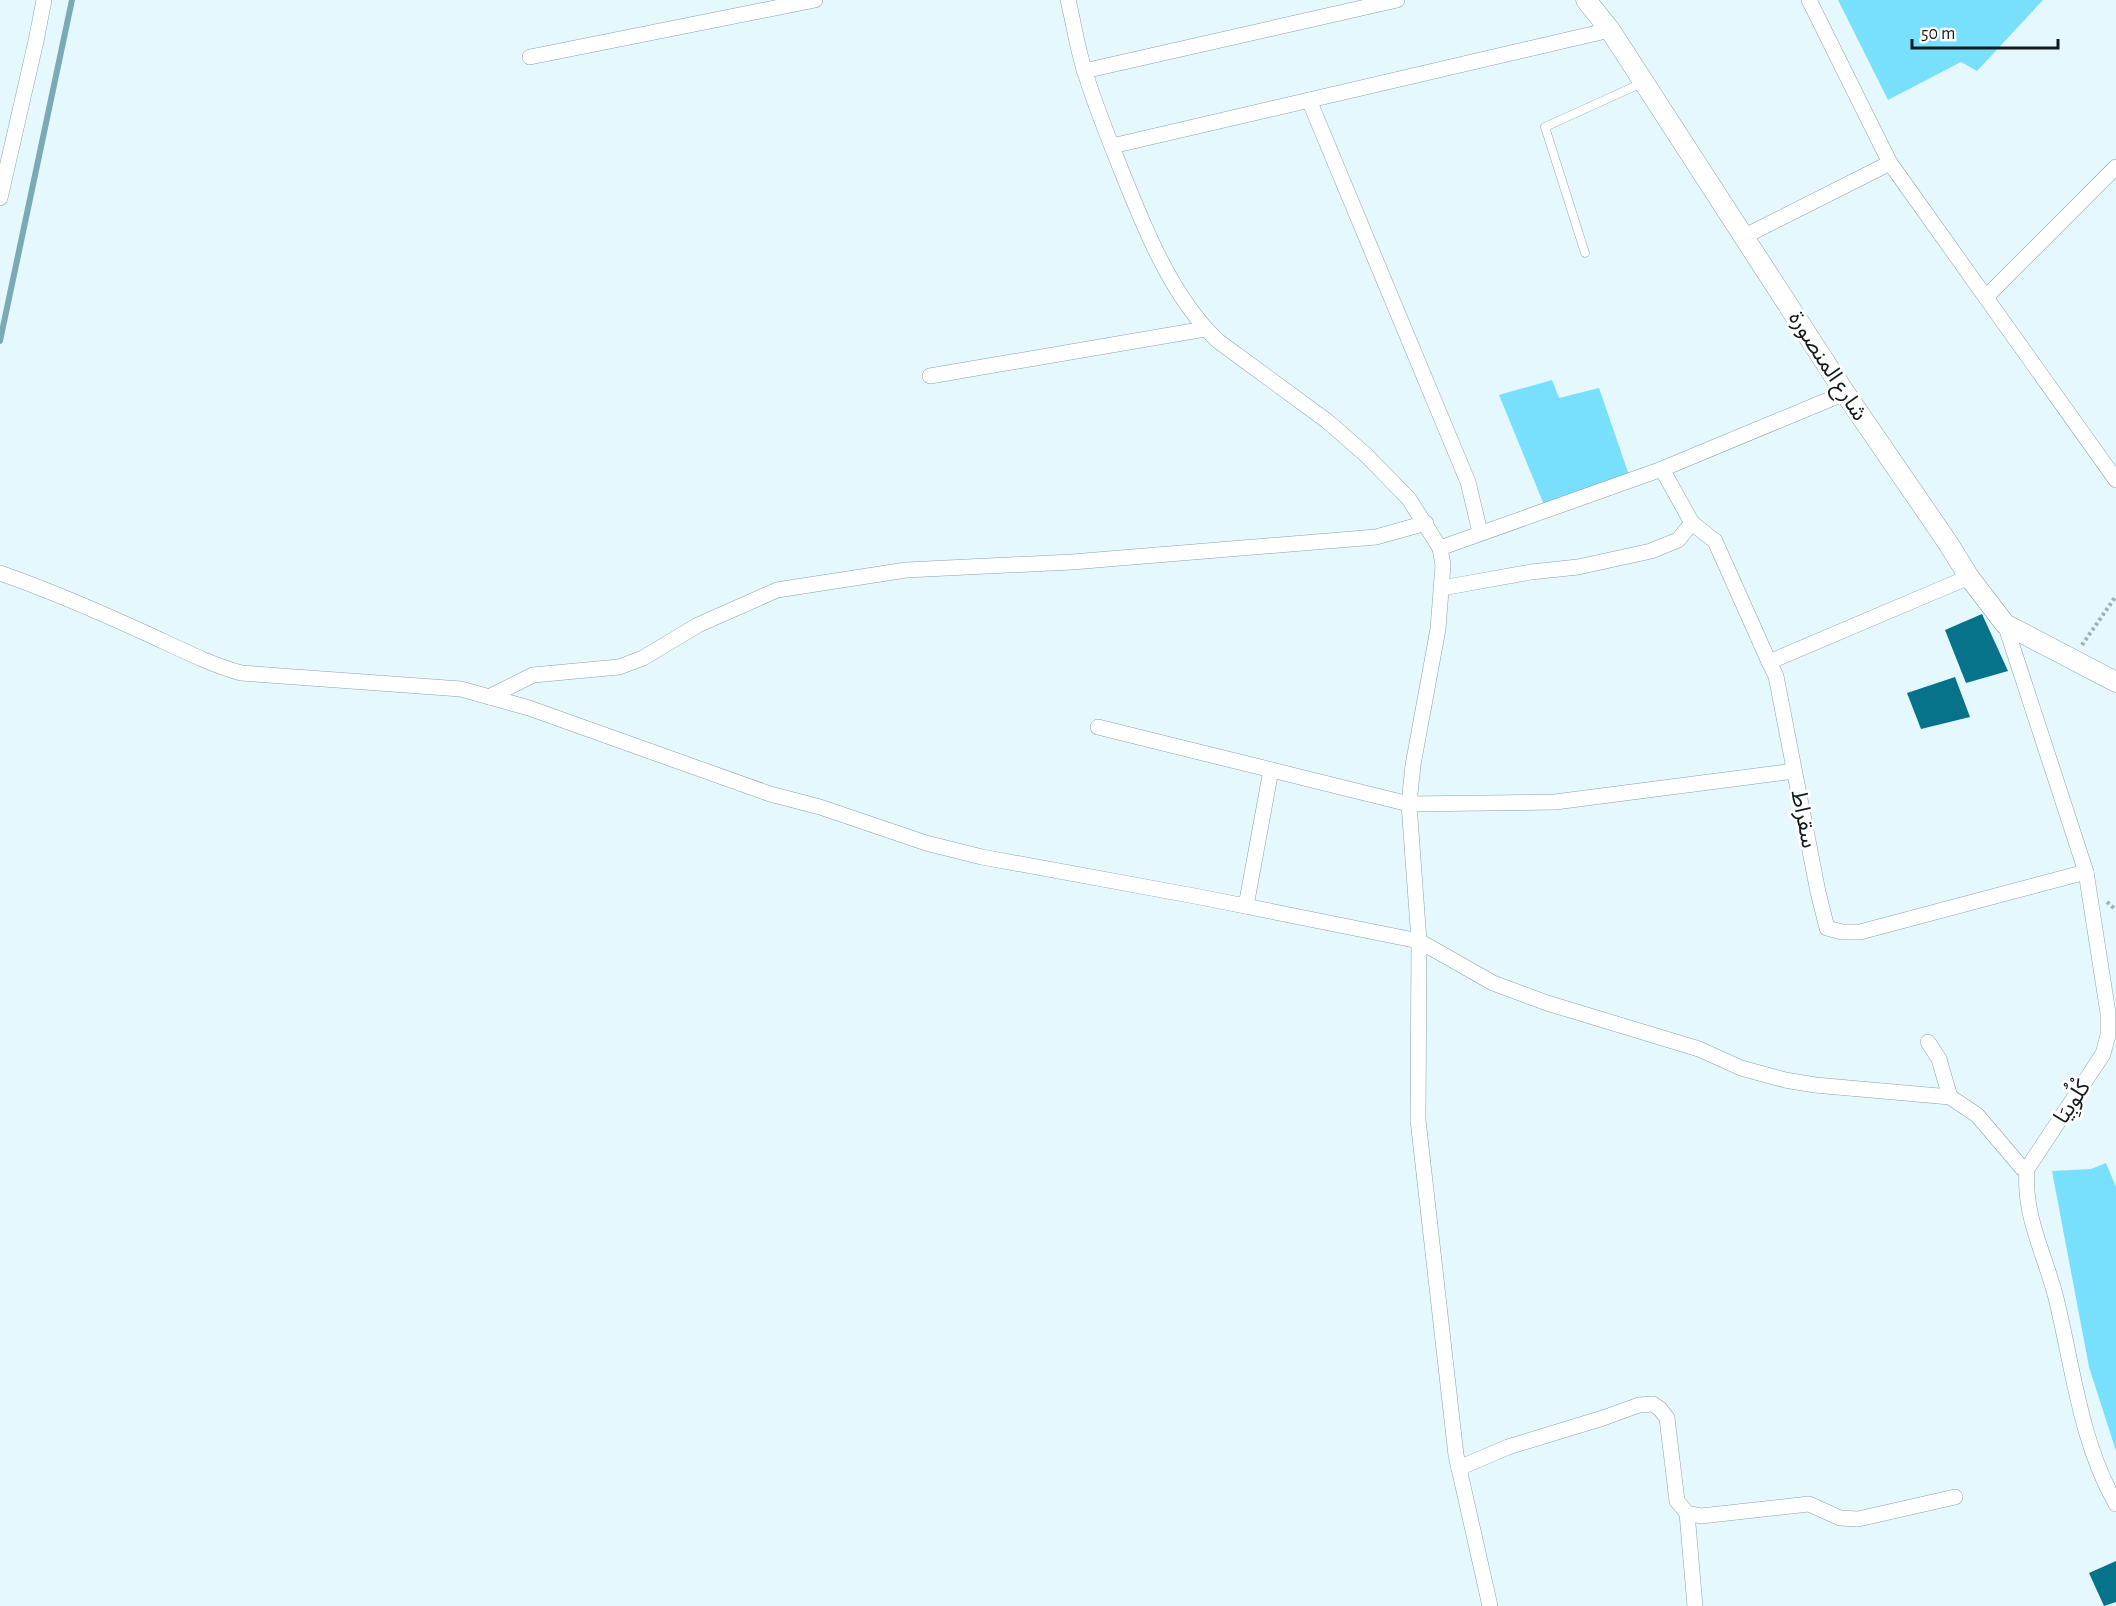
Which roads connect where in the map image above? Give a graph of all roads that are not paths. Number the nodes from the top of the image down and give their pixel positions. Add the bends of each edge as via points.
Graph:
1 (44, 0) edge
2 (815, 0) edge
3 (1068, 0) edge
4 (1397, 0) edge
5 (1586, 0) edge
6 (1809, 0) edge
7 (743, 7) edge
8 (1610, 30) junction
9 (530, 57) dead end
10 (1084, 71) junction
11 (1643, 82) junction
12 (1309, 100) junction
13 (1112, 146) junction
14 (1890, 164) junction
15 (2116, 167) edge
16 (0, 198) edge
17 (1743, 237) junction
18 (1585, 253) dead end
19 (1986, 297) junction
20 (1205, 329) junction
21 (930, 376) dead end
22 (1845, 393) junction
23 (1662, 469) junction
24 (2116, 480) edge
25 (1426, 523) junction
26 (1692, 523) junction
27 (1480, 532) junction
28 (1440, 548) junction
29 (0, 573) edge
30 (1969, 577) junction
31 (1442, 588) junction
32 (2005, 624) junction
33 (1769, 662) junction
34 (2116, 682) edge
35 (489, 697) junction
36 (1098, 727) dead end
37 (1271, 770) junction
38 (1794, 771) junction
39 (1409, 804) junction
40 (2086, 872) junction
41 (1246, 906) junction
42 (1419, 942) junction
43 (1928, 1042) dead end
44 (1950, 1097) junction
45 (2027, 1169) junction
46 (1459, 1468) junction
47 (1955, 1497) dead end
48 (2116, 1504) edge
49 (1687, 1513) junction
50 (1490, 1606) edge
51 (1695, 1606) edge

1 - 16 street
2 - 7 street
3 - 10 street
4 - 10 street
5 - 8 street, شارع المنصورة
6 - 14 street
7 - 9 street
8 - 11 street, شارع المنصورة
8 - 12 street
10 - 13 street
11 - 17 street, شارع المنصورة
11 - 18 lane via 1545,127
12 - 13 street
12 - 27 street via 1468,482
13 - 20 street via 1174,284
14 - 17 street
14 - 19 street
15 - 19 street
17 - 22 street, شارع المنصورة
19 - 24 street
20 - 21 street
20 - 25 street via 1366,455 1409,499
22 - 23 street
22 - 30 street, شارع المنصورة
23 - 26 street
23 - 27 street
25 - 28 street
25 - 35 street via 1376,537 1072,562 906,570 777,590 698,625 644,658 619,667 533,675
26 - 31 street via 1678,540 1651,551 1578,567
26 - 33 street, سقراط via 1714,541
27 - 28 street
28 - 31 street
29 - 35 street via 47,589 216,666 241,673 461,689
30 - 32 street, شارع المنصورة
30 - 33 street
31 - 39 street
32 - 34 street, شارع المنصورة
32 - 40 street, كْلُوبِيَا
33 - 38 street, سقراط via 1776,676
35 - 41 street via 926,843
36 - 37 street
37 - 39 street
37 - 41 street
38 - 39 street via 1555,802
38 - 40 street, سقراط via 1827,928 1860,932
39 - 42 street
40 - 45 street, كْلُوبِيَا via 2108,1035 2103,1054 2091,1074
41 - 42 street
42 - 44 street via 1493,983 1699,1049 1741,1068 1815,1085
42 - 46 street via 1418,1120
43 - 44 street via 1939,1059
44 - 45 street via 1977,1116
45 - 48 street via 2032,1226 2055,1296 2087,1439
46 - 49 street via 1508,1447 1639,1405 1653,1404 1667,1418 1677,1501
46 - 50 street
47 - 49 street via 1858,1519 1840,1518 1809,1504 1701,1516
49 - 51 street

